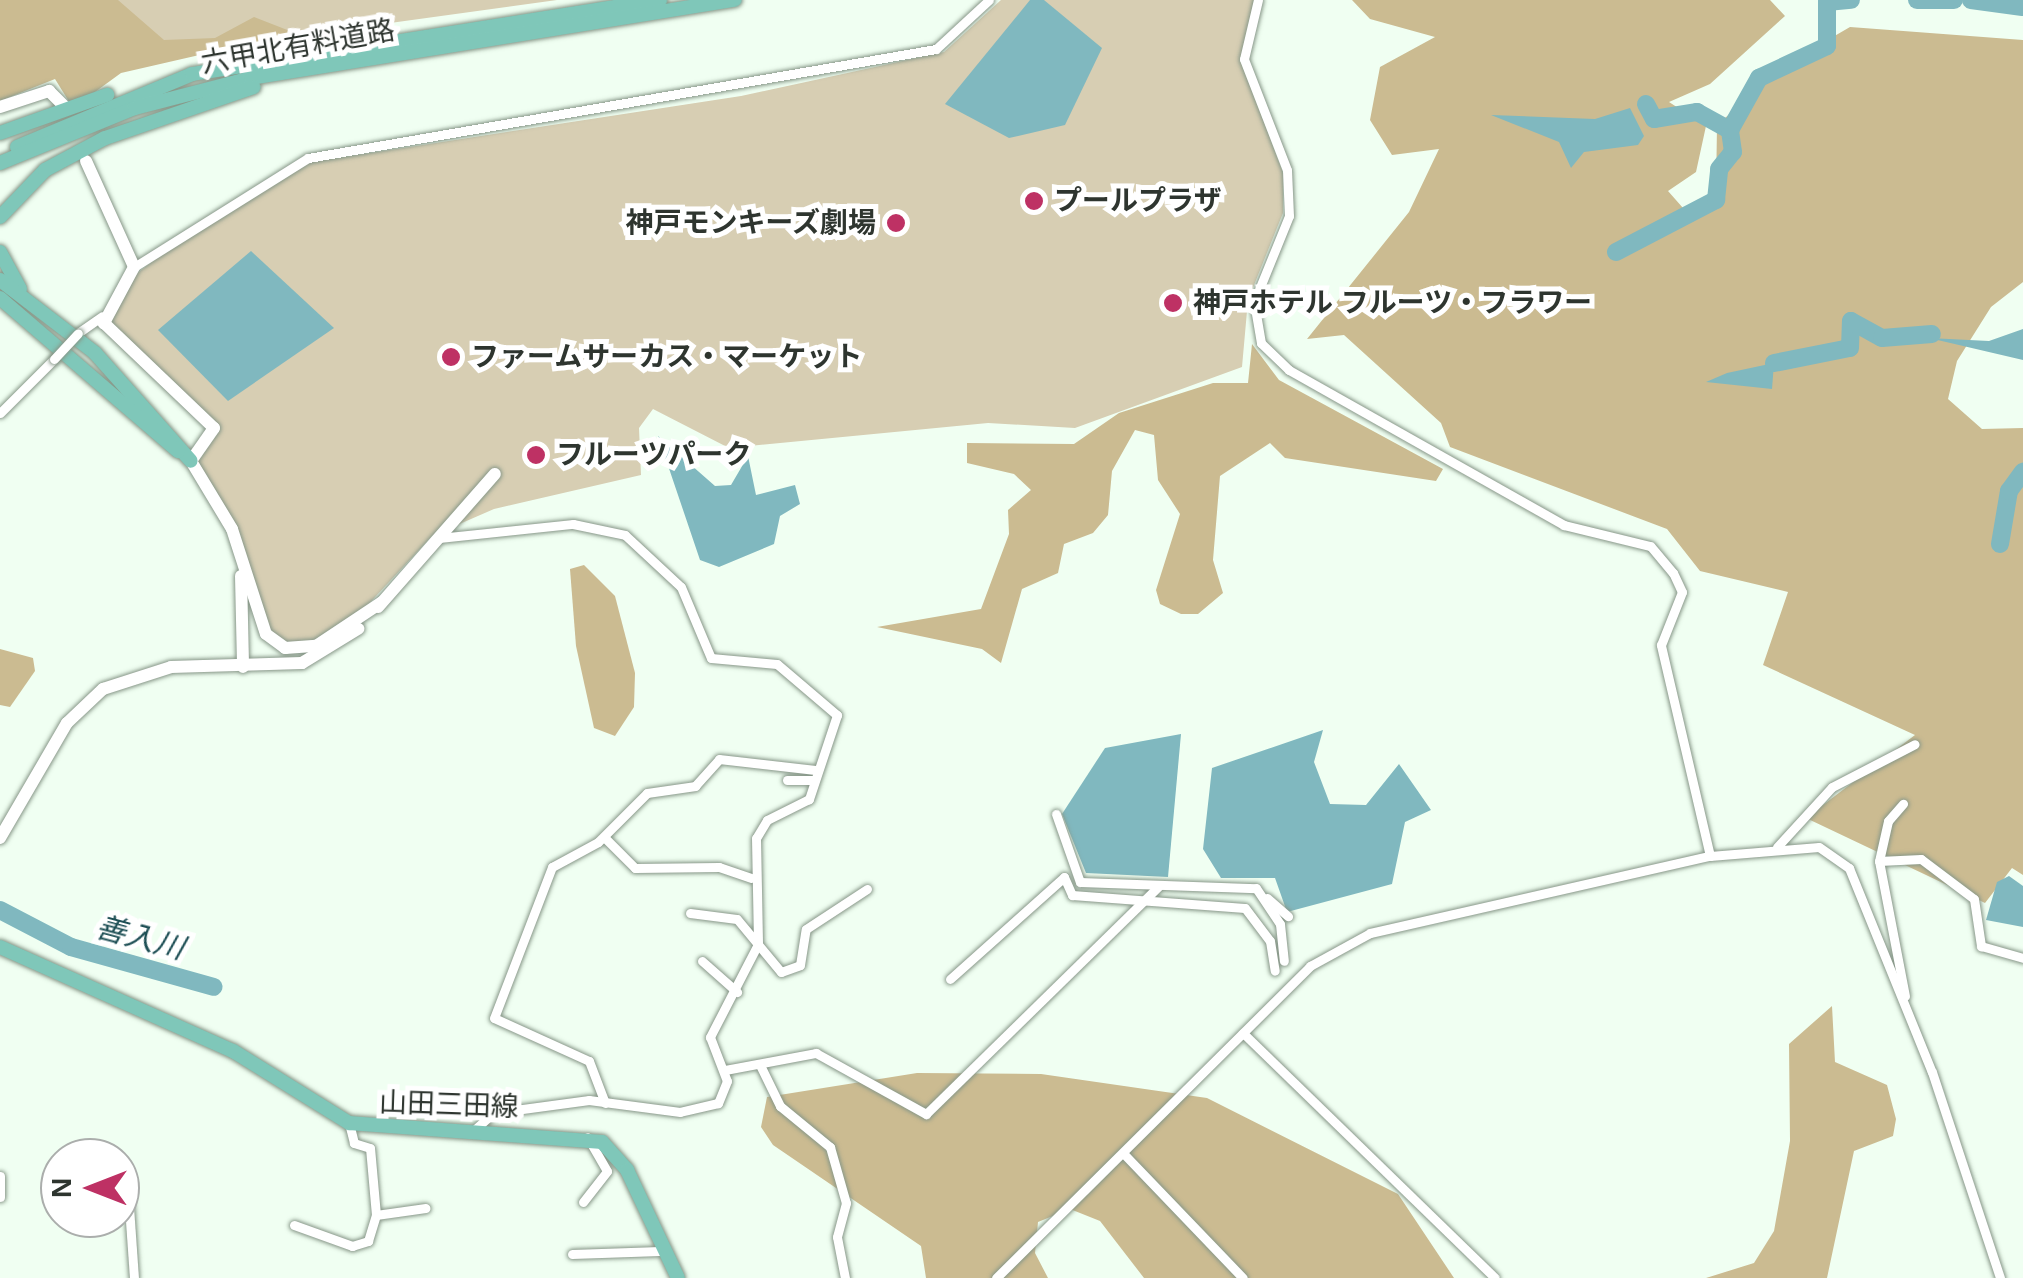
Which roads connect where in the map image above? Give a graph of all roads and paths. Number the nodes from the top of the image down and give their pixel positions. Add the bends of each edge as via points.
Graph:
1 (660, 0) edge
2 (735, 0) edge
3 (989, 0) edge
4 (1258, 0) edge
5 (356, 60) junction
6 (144, 89) junction
7 (64, 106) dead end
8 (0, 107) edge
9 (0, 134) edge
10 (50, 135) junction
11 (0, 147) edge
12 (0, 156) edge
13 (86, 161) dead end
14 (0, 163) edge
15 (0, 172) edge
16 (0, 216) edge
17 (0, 252) edge
18 (134, 266) junction
19 (0, 280) edge
20 (4, 299) edge
21 (29, 300) junction
22 (102, 316) junction
23 (122, 393) junction
24 (0, 414) edge
25 (191, 460) junction
26 (495, 474) dead end
27 (439, 538) junction
28 (241, 569) junction
29 (382, 602) junction
30 (244, 667) junction
31 (1914, 744) dead end
32 (814, 775) junction
33 (787, 780) dead end
34 (1902, 804) dead end
35 (1056, 814) dead end
36 (604, 837) junction
37 (0, 838) edge
38 (1776, 848) junction
39 (1710, 856) junction
40 (1880, 861) junction
41 (751, 878) junction
42 (1159, 886) junction
43 (1256, 888) junction
44 (867, 889) dead end
45 (1152, 896) junction
46 (690, 913) dead end
47 (1288, 916) dead end
48 (0, 946) edge
49 (757, 950) junction
50 (2023, 958) edge
51 (702, 961) dead end
52 (1284, 962) dead end
53 (1275, 971) dead end
54 (950, 979) dead end
55 (737, 992) junction
56 (1906, 1006) junction
57 (1243, 1033) junction
58 (760, 1065) junction
59 (725, 1070) junction
60 (605, 1103) junction
61 (348, 1123) junction
62 (475, 1129) junction
63 (587, 1138) junction
64 (1124, 1153) junction
65 (0, 1176) edge
66 (0, 1198) edge
67 (583, 1202) dead end
68 (426, 1208) dead end
69 (376, 1214) junction
70 (294, 1225) dead end
71 (131, 1238) edge
72 (660, 1250) junction
73 (572, 1254) dead end
74 (134, 1278) edge
75 (678, 1278) edge
76 (846, 1278) edge
77 (996, 1278) edge
78 (1243, 1278) edge
79 (1495, 1278) edge
80 (2000, 1278) edge

1 - 6 main road, 六甲北有料道路 via 249,62
2 - 5 main road, 六甲北有料道路
3 - 18 street via 936,49 308,158
4 - 39 street via 1244,59 1287,170 1288,216 1254,302 1261,343 1289,370 1564,525 1650,546 1682,592 1661,645
5 - 10 main road, 六甲北有料道路 via 186,93
5 - 16 main road via 146,120 45,170
6 - 9 main road
6 - 10 main road, 六甲北有料道路
7 - 8 street via 48,90
10 - 11 main road, 六甲北有料道路
10 - 12 main road, 六甲北有料道路
10 - 14 main road, 六甲北有料道路
10 - 15 main road, 六甲北有料道路
13 - 18 street
17 - 21 main road
18 - 22 street
19 - 21 main road
20 - 23 main road
21 - 23 main road
22 - 24 street, bridge
22 - 25 street via 214,428
23 - 25 main road
25 - 28 street via 232,529
26 - 27 street
27 - 29 street
27 - 32 street via 572,524 624,535 682,587 711,658 777,664 828,702 837,726
28 - 29 street via 266,634 285,648 325,644
28 - 30 street
29 - 30 street via 318,658
30 - 37 street via 153,670 103,689 67,723
31 - 38 street via 1832,786
32 - 33 street
32 - 36 street via 720,759 695,786 647,793
32 - 41 street via 809,799 761,829
34 - 40 street via 1888,821
35 - 42 street via 1080,882
36 - 41 street via 635,868 718,867
36 - 60 street via 552,867 494,1018 589,1061
38 - 39 street
38 - 56 street via 1819,848 1849,868
39 - 57 street via 1370,934 1310,966
40 - 50 street via 1920,859 1974,899 1981,946
40 - 56 street
41 - 49 street
42 - 43 street
42 - 45 street
43 - 47 street
43 - 52 street via 1280,924
44 - 49 street via 806,929 800,965 782,972
45 - 53 street via 1245,908 1270,942
45 - 54 street via 1072,894 1064,876
45 - 58 street via 926,1114 816,1053
46 - 49 street via 722,910
48 - 61 main road, 山田三田線 via 233,1051
49 - 55 street
51 - 55 street
55 - 59 street via 710,1037
56 - 80 street
57 - 64 street
57 - 79 street
58 - 59 street
58 - 76 street via 780,1106 830,1147 846,1202 836,1237
59 - 60 street via 718,1103 700,1109
60 - 62 street via 493,1113
61 - 62 main road, 山田三田線
61 - 69 street via 354,1144 370,1148
62 - 63 main road, 山田三田線
63 - 67 street via 607,1171
63 - 72 main road via 620,1159
64 - 77 street
64 - 78 street
65 - 66 street
68 - 69 street
69 - 70 street via 368,1242 352,1246
71 - 74 street
72 - 73 street
72 - 75 main road

